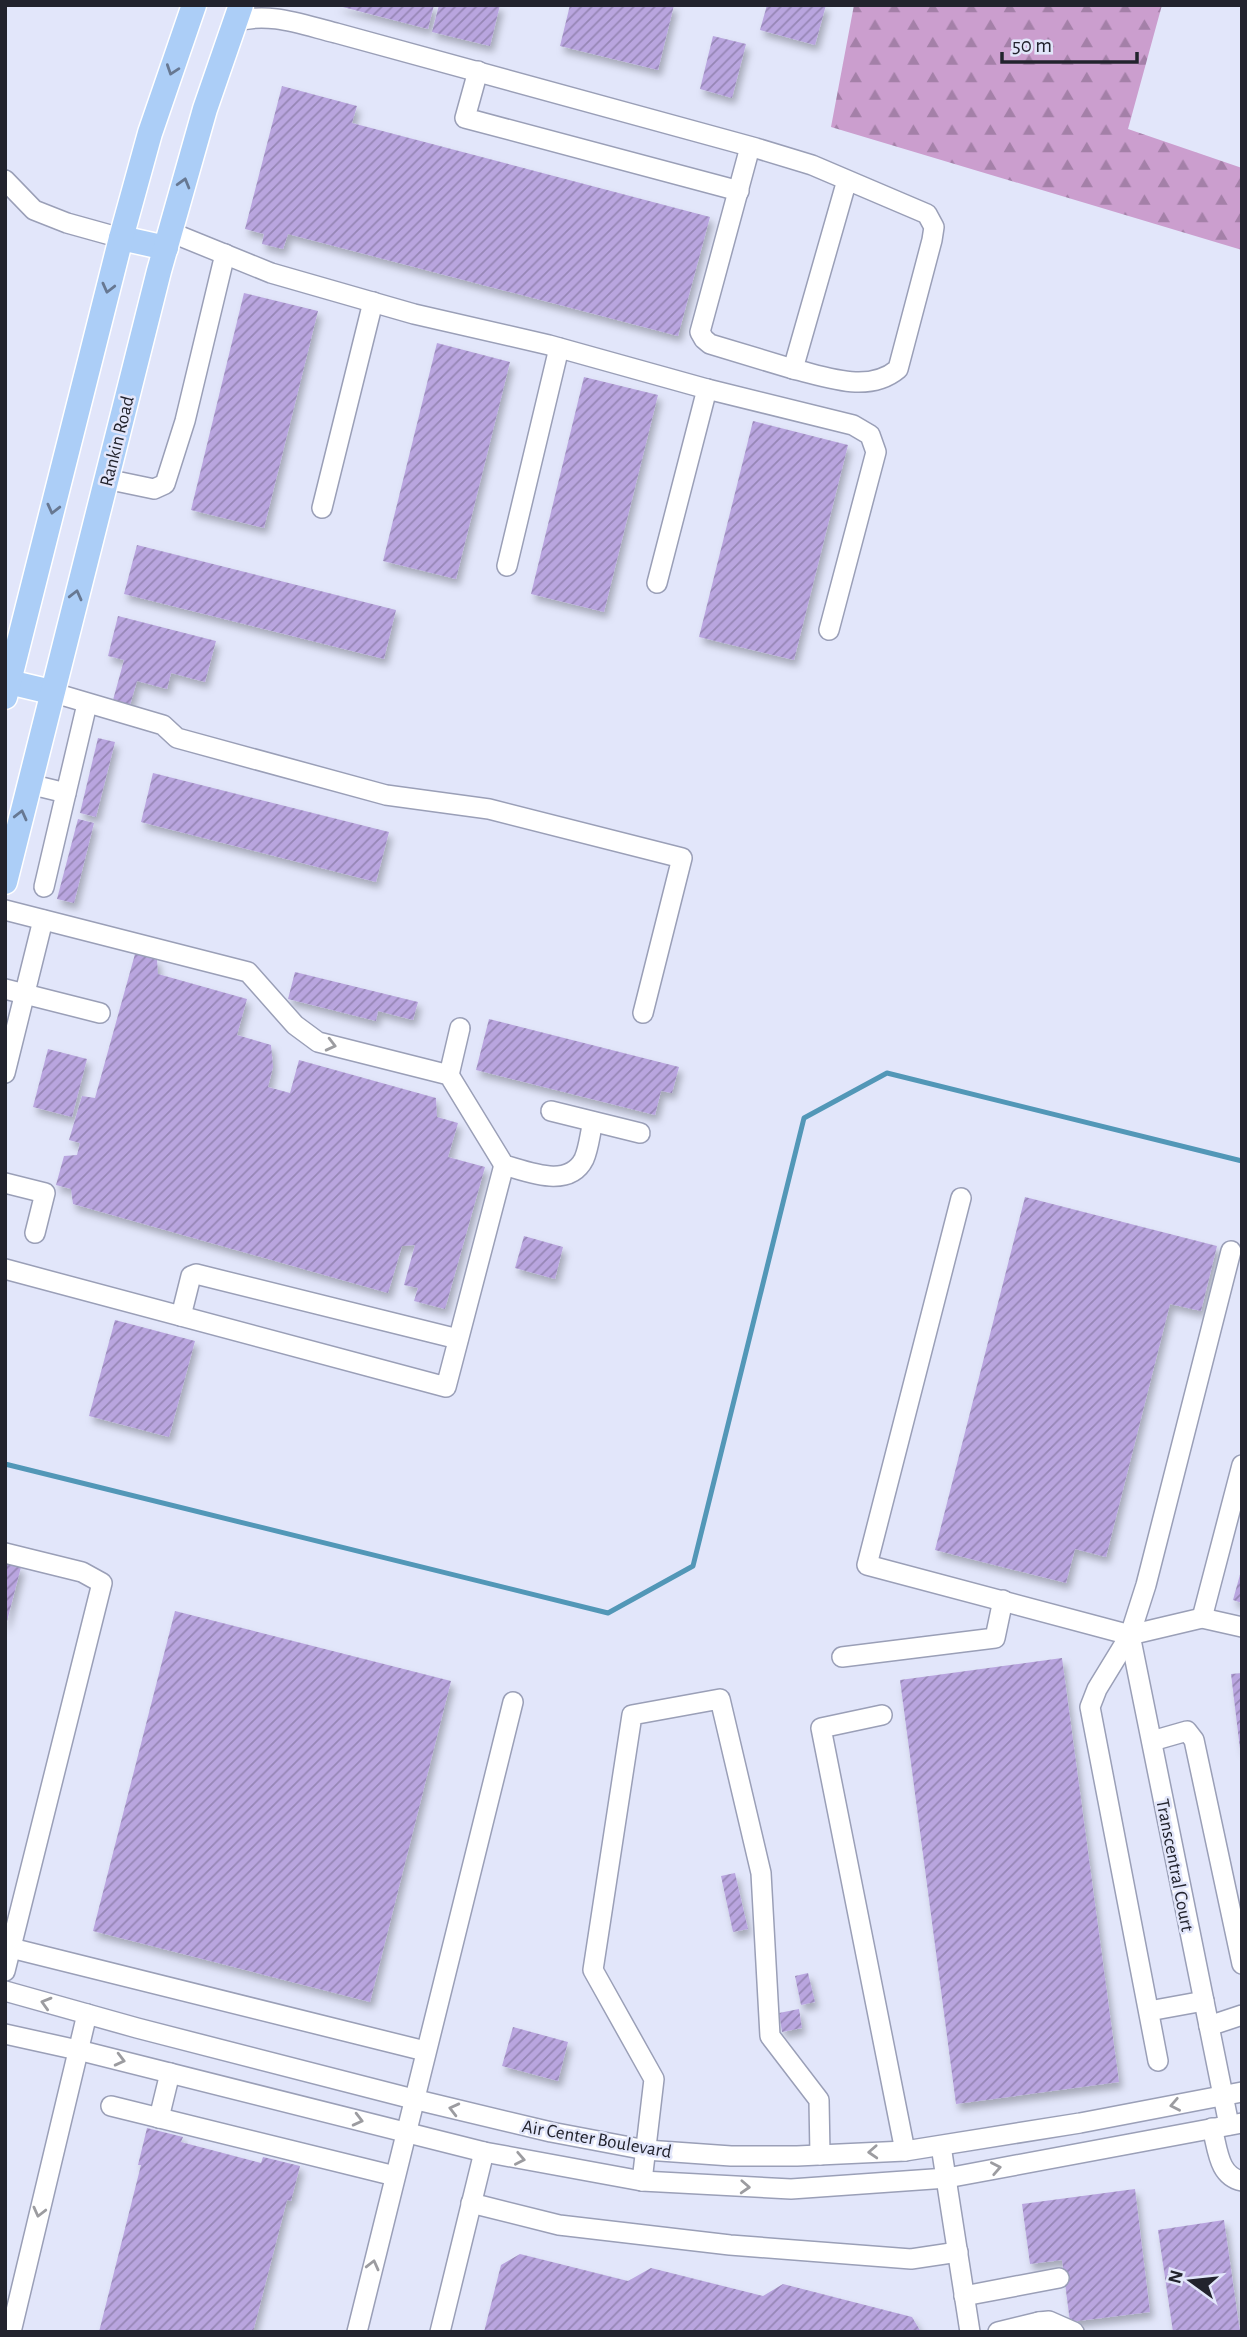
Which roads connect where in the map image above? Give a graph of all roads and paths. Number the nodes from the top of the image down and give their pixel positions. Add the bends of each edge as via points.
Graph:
1 (194, 5) edge
2 (238, 14) edge
3 (478, 71) junction
4 (750, 147) junction
5 (5, 180) edge
6 (847, 180) junction
7 (738, 191) junction
8 (121, 238) junction
9 (168, 240) junction
10 (225, 254) junction
11 (373, 302) junction
12 (559, 348) junction
13 (793, 369) junction
14 (708, 389) junction
15 (106, 479) junction
16 (322, 508) dead end
17 (507, 566) dead end
18 (657, 583) dead end
19 (830, 631) dead end
20 (7, 690) edge
21 (51, 692) junction
22 (87, 704) junction
23 (29, 784) junction
24 (66, 793) junction
25 (5, 882) edge
26 (44, 887) dead end
27 (5, 910) edge
28 (43, 920) junction
29 (5, 989) edge
30 (25, 994) junction
31 (100, 1013) dead end
32 (643, 1013) dead end
33 (460, 1028) dead end
34 (5, 1073) edge
35 (449, 1075) junction
36 (551, 1111) dead end
37 (593, 1122) junction
38 (640, 1133) dead end
39 (504, 1165) junction
40 (5, 1183) edge
41 (961, 1198) dead end
42 (35, 1233) dead end
43 (1231, 1251) dead end
44 (5, 1269) edge
45 (181, 1316) junction
46 (458, 1339) junction
47 (1242, 1465) edge
48 (5, 1553) edge
49 (1003, 1600) junction
50 (1202, 1618) junction
51 (1242, 1627) edge
52 (1130, 1634) junction
53 (842, 1657) dead end
54 (513, 1702) dead end
55 (882, 1716) dead end
56 (1152, 1741) junction
57 (10, 1943) edge
58 (1242, 1964) edge
59 (5, 1971) edge
60 (5, 1991) edge
61 (1204, 2001) junction
62 (1149, 2011) junction
63 (87, 2014) junction
64 (1242, 2015) edge
65 (1209, 2026) junction
66 (5, 2034) edge
67 (79, 2050) junction
68 (425, 2051) junction
69 (1158, 2061) dead end
70 (170, 2073) junction
71 (1232, 2094) edge
72 (413, 2099) junction
73 (111, 2106) dead end
74 (159, 2118) junction
75 (1228, 2125) edge
76 (406, 2132) junction
77 (941, 2146) junction
78 (646, 2150) junction
79 (905, 2151) junction
80 (484, 2152) junction
81 (820, 2155) junction
82 (947, 2178) junction
83 (642, 2181) junction
84 (1242, 2181) edge
85 (393, 2186) junction
86 (471, 2203) junction
87 (958, 2252) junction
88 (1059, 2278) dead end
89 (964, 2296) junction
90 (1040, 2327) edge
91 (11, 2332) edge
92 (357, 2332) edge
93 (440, 2332) edge
94 (970, 2332) edge
95 (998, 2332) edge
96 (1074, 2332) edge

1 -> 8 main road via 150,133
2 - 3 street via 272,18
9 -> 2 main road, Rankin Road
3 - 4 street
3 - 7 street via 465,118
4 - 6 street
4 - 7 street
5 - 8 street via 34,210
6 - 13 street
6 - 13 street via 927,214 934,227 898,369 887,379 869,383
7 - 13 street via 700,332 710,344
8 - 9 main road
8 -> 20 main road
9 - 10 street
9 - 15 main road, Rankin Road
10 - 11 street via 271,273
10 - 15 street via 165,484 154,489
11 - 12 street
11 - 16 street
12 - 14 street
12 - 17 street
14 - 18 street
14 - 19 street via 853,425 870,435 876,452
21 -> 15 main road, Rankin Road
20 - 21 main road
21 - 22 street
21 - 23 main road, Rankin Road
22 - 24 street
22 - 32 street via 163,725 177,738 386,795 488,809 682,858
23 - 24 street
25 -> 23 main road, Rankin Road
24 - 26 street
27 - 28 street
28 - 30 street
28 -> 35 street via 248,972 295,1025 318,1042
29 - 30 street
30 - 31 street
30 - 34 street
33 - 35 street
35 - 39 street
36 - 37 street
37 - 38 street
37 - 39 street via 577,1170 547,1176
39 - 46 street
40 - 42 street via 45,1194
41 - 49 street via 867,1564
43 - 52 street
44 - 45 street
45 - 46 street via 191,1276 196,1274
45 - 46 street via 446,1387
47 - 50 street
48 - 57 street via 82,1572 102,1583
49 - 52 street
49 - 53 street via 995,1638
50 - 51 street
50 - 52 street
52 - 56 street, Transcentral Court
52 - 62 street via 1090,1707
54 - 68 street
55 - 79 street via 821,1728
56 - 58 street via 1186,1731 1194,1740
56 - 61 street, Transcentral Court
57 - 59 street
57 - 68 street
63 -> 60 street, Air Center Boulevard
61 - 62 street
61 - 65 street, Transcentral Court
62 - 69 street
63 - 67 street
63 - 72 street, Air Center Boulevard
64 - 65 street
65 - 71 street, Transcentral Court
66 - 67 street, Air Center Boulevard
67 -> 70 street, Air Center Boulevard
67 -> 91 street
68 - 72 street
70 - 74 street
70 -> 76 street, Air Center Boulevard
71 - 75 street, Transcentral Court
71 -> 77 street, Air Center Boulevard
72 - 76 street
78 -> 72 street, Air Center Boulevard
73 - 74 street
74 - 85 street
82 -> 75 street, Air Center Boulevard
75 - 84 street, Transcentral Court via 1223,2171
76 - 80 street, Air Center Boulevard
76 - 85 street
77 - 79 street, Air Center Boulevard
77 - 82 street
78 - 81 street, Air Center Boulevard via 731,2156
78 - 81 street via 654,2079 593,1970 632,1715 720,1699 761,1872 770,2036 819,2100
78 - 83 street
79 -> 81 street, Air Center Boulevard
80 -> 83 street, Air Center Boulevard
80 - 86 street
83 -> 82 street, Air Center Boulevard via 791,2189
82 - 87 street
92 -> 85 street
86 - 87 street via 559,2225 730,2245 911,2259
86 - 93 street
87 - 89 street
88 - 89 street
89 - 94 street
90 - 95 street
90 - 96 street via 1049,2321

